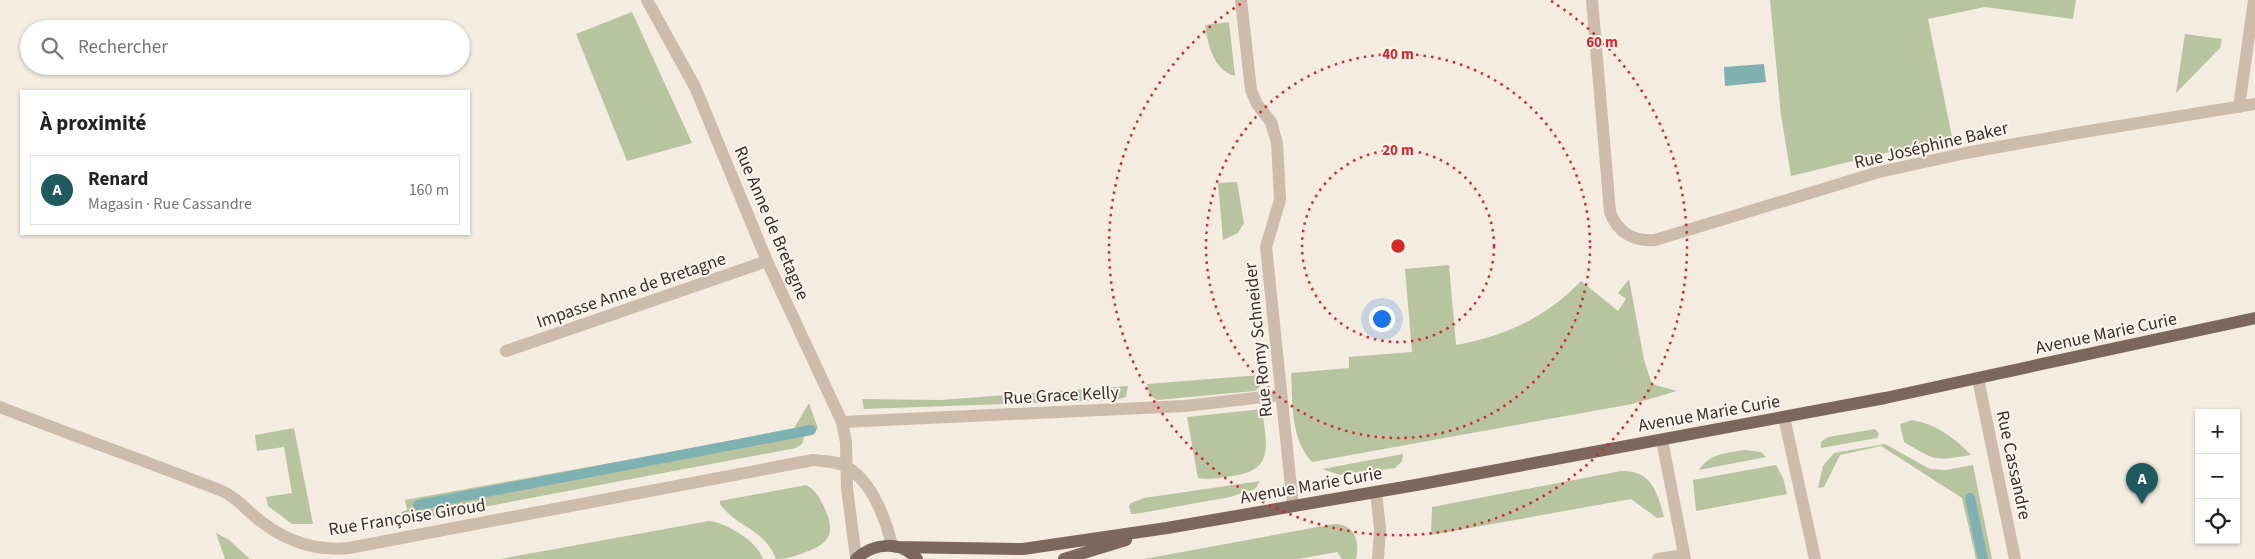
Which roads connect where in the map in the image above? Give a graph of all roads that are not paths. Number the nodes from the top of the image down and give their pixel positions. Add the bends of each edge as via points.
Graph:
1 (647, 0) edge
2 (1241, 0) edge
3 (1592, 0) edge
4 (2254, 0) edge
5 (2255, 104) edge
6 (2239, 107) junction
7 (767, 261) junction
8 (2255, 318) edge
9 (506, 351) dead end
10 (1978, 379) junction
11 (1281, 395) junction
12 (0, 407) edge
13 (1784, 418) junction
14 (842, 422) junction
15 (1662, 440) junction
16 (846, 467) junction
17 (1376, 492) junction
18 (1293, 506) junction
19 (1167, 528) junction
20 (894, 546) junction
21 (1684, 557) edge
22 (856, 559) edge
23 (917, 559) edge
24 (1064, 559) edge
25 (1378, 559) edge
26 (1658, 559) edge
27 (1815, 559) edge
28 (2015, 559) edge

1 - 7 street, Rue Anne de Bretagne via 695,87
2 - 11 street, Rue Romy Schneider via 1251,90 1271,122 1277,143 1280,200 1266,248
3 - 6 street, Rue Joséphine Baker via 1610,212 1620,230 1638,239 1656,240 1889,170 2071,134
4 - 6 street
5 - 6 street, Rue Joséphine Baker
7 - 9 street, Impasse Anne de Bretagne
7 - 14 street, Rue Anne de Bretagne
8 - 10 main road, Avenue Marie Curie
10 - 13 main road, Avenue Marie Curie
10 - 28 street, Rue Cassandre
11 - 14 street, Rue Grace Kelly via 1184,406
11 - 18 street, Rue Romy Schneider
12 - 16 street, Rue Françoise Giroud via 222,491 281,535 315,548 332,550 792,463 813,460
13 - 15 main road, Avenue Marie Curie
13 - 27 street
14 - 16 street, Rue Anne de Bretagne
15 - 17 main road, Avenue Marie Curie
15 - 21 street
16 - 20 street via 863,482 882,512
16 - 22 street, Rue Anne de Bretagne
17 - 18 main road, Avenue Marie Curie
17 - 25 street via 1380,529
18 - 19 main road, Avenue Marie Curie
19 - 20 main road, Avenue Marie Curie via 1023,549
19 - 24 main road, Avenue Marie Curie
20 - 22 main road, Avenue Marie Curie via 876,546
20 - 23 main road
21 - 26 street

